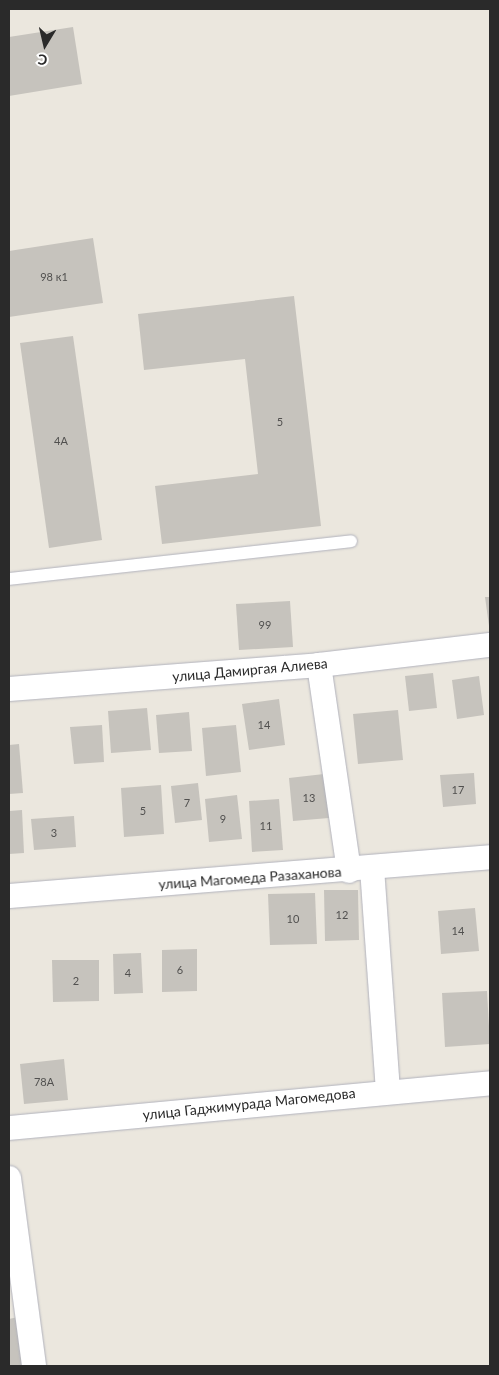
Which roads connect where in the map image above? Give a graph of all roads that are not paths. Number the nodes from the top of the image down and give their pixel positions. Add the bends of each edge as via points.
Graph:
1 (350, 541) dead end
2 (9, 579) edge
3 (490, 645) edge
4 (319, 665) junction
5 (9, 689) edge
6 (490, 857) edge
7 (372, 868) junction
8 (349, 871) junction
9 (9, 896) edge
10 (490, 1083) edge
11 (388, 1091) junction
12 (9, 1128) edge
13 (9, 1178) edge
14 (34, 1366) edge

1 - 2 lane
3 - 4 street, улица Дамиргая Алиева
4 - 5 street, улица Дамиргая Алиева
4 - 8 street
6 - 7 street, улица Магомеда Разаханова
7 - 8 street, улица Магомеда Разаханова
7 - 11 street
8 - 9 street, улица Магомеда Разаханова
10 - 11 street, улица Гаджимурада Магомедова
11 - 12 street, улица Гаджимурада Магомедова
13 - 14 street

